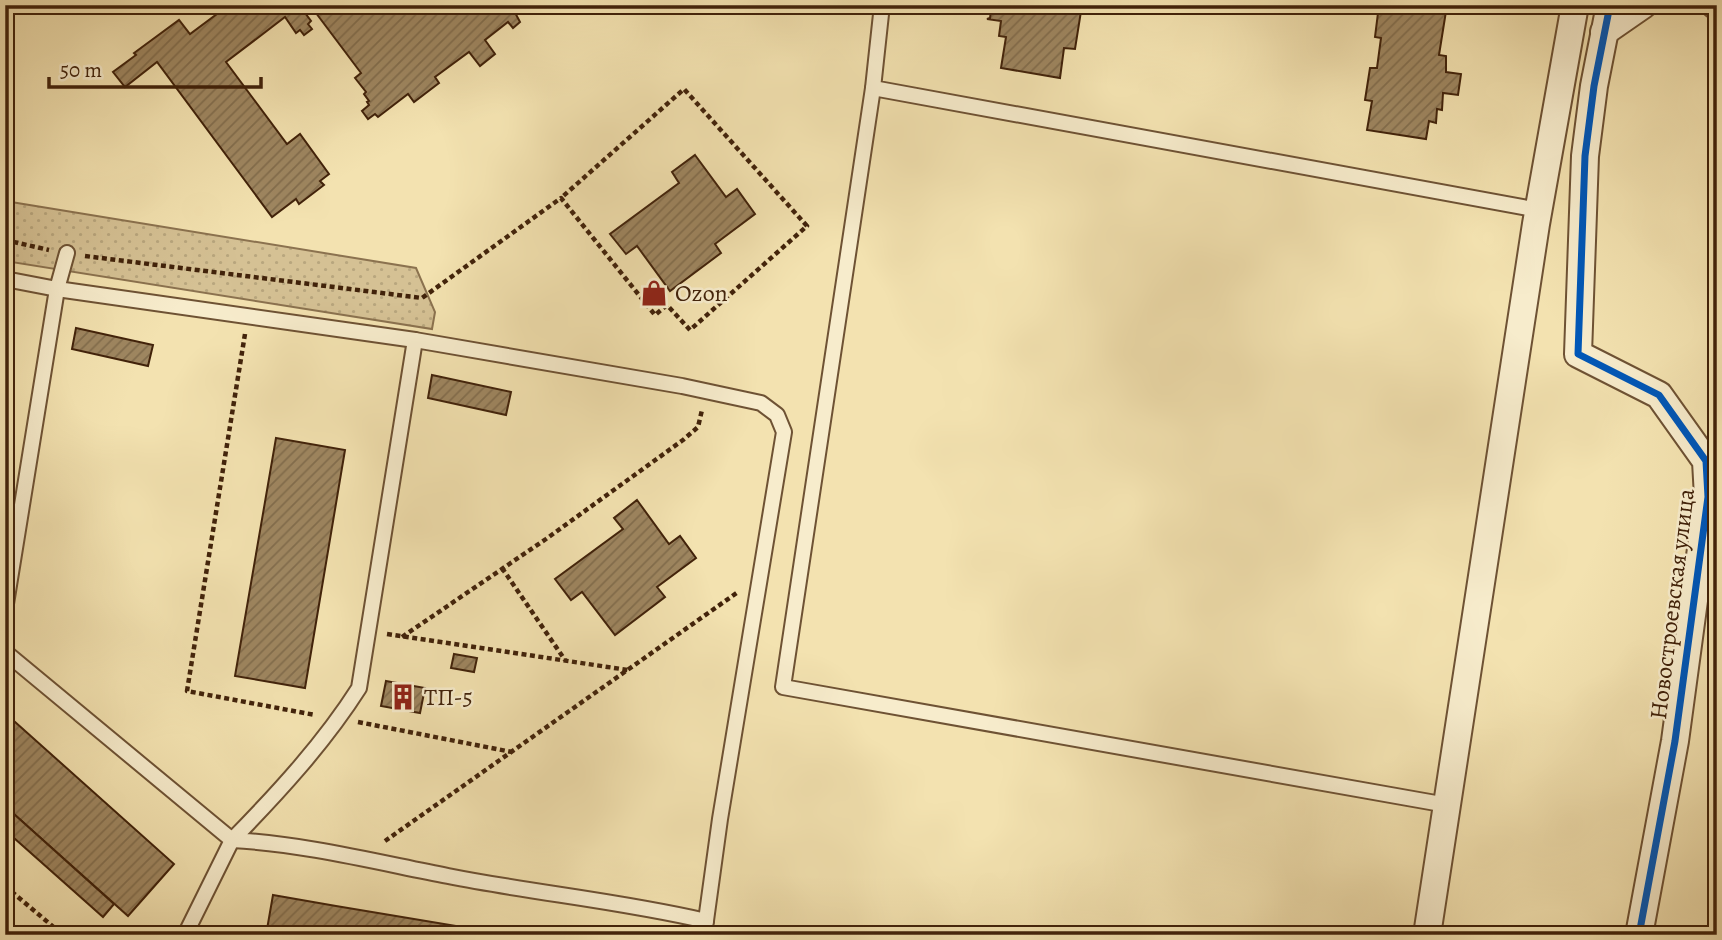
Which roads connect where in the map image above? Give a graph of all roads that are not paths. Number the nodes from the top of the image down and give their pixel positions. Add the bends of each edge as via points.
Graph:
1 (882, 5) edge
2 (1575, 5) edge
3 (1611, 5) edge
4 (1643, 5) edge
5 (1604, 32) junction
6 (873, 88) junction
7 (1539, 210) junction
8 (67, 253) road end
9 (5, 279) edge
10 (57, 289) junction
11 (415, 340) junction
12 (1711, 466) edge
13 (5, 610) edge
14 (5, 652) edge
15 (1447, 804) junction
16 (232, 840) junction
17 (705, 928) edge
18 (185, 935) edge
19 (1427, 935) edge
20 (1639, 935) edge

1 - 6 lane
2 - 7 street
3 - 5 street, Новостроевская улица
4 - 5 street
5 - 12 street, Новостроевская улица via 1585,156 1578,354 1659,395
6 - 7 lane
6 - 15 lane via 783,687
7 - 15 street
8 - 10 lane
9 - 10 lane
10 - 11 lane
10 - 13 lane
11 - 16 lane via 359,688 340,719
11 - 17 lane via 705,391 761,403 777,415 784,432
12 - 20 street, Новостроевская улица via 1675,741
14 - 16 lane
15 - 19 street
16 - 17 lane via 275,842 660,910
16 - 18 lane

